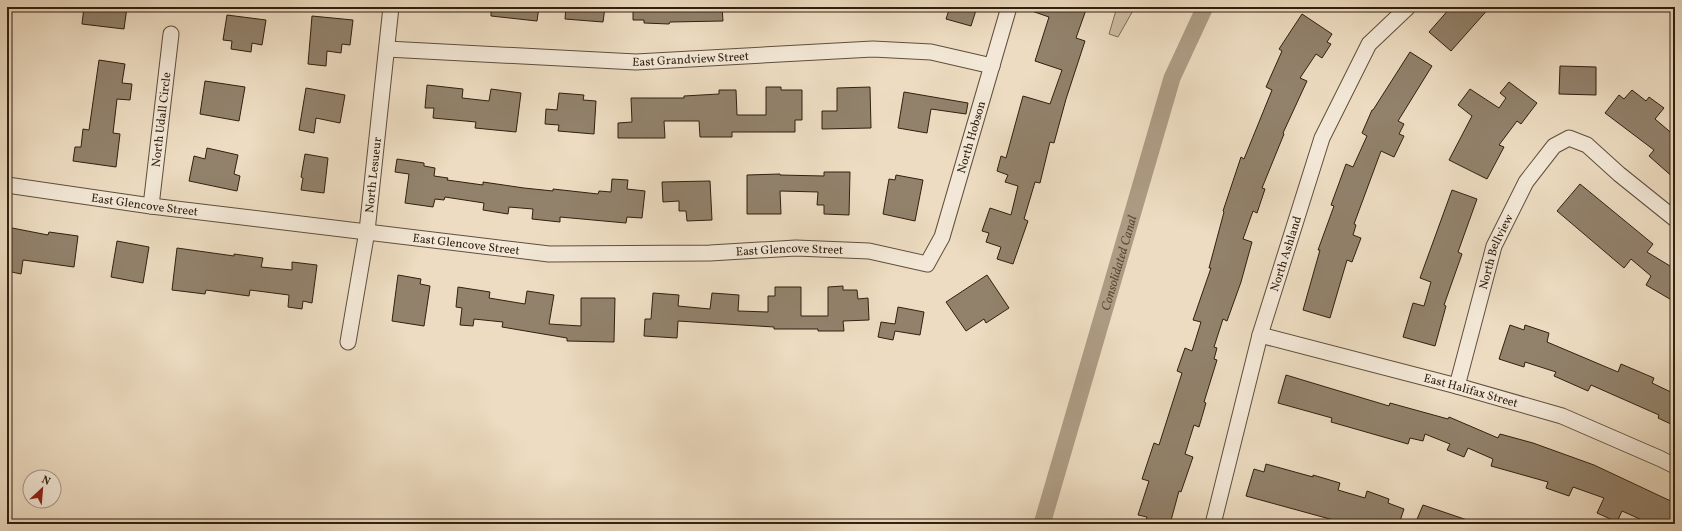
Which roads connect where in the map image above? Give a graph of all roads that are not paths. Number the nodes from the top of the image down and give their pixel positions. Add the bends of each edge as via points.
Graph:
1 (391, 7) edge
2 (1009, 7) edge
3 (1408, 7) edge
4 (171, 34) dead end
5 (387, 49) junction
6 (992, 66) junction
7 (7, 185) edge
8 (151, 206) junction
9 (1675, 219) edge
10 (367, 231) junction
11 (927, 264) joint
12 (1260, 336) junction
13 (348, 342) dead end
14 (1457, 386) junction
15 (1675, 466) edge
16 (1213, 524) edge

1 - 5 street, North Lesueur
2 - 6 street, North Hobson
3 - 12 street, North Ashland via 1370,44 1322,138
4 - 8 street, North Udall Circle
5 - 6 street, East Grandview Street via 636,62 873,49 931,52
5 - 10 street, North Lesueur
6 - 11 street, North Hobson via 942,237
7 - 8 street, East Glencove Street
8 - 10 street, East Glencove Street
9 - 14 street, North Bellview via 1587,146 1569,138 1554,146 1526,182 1494,246
10 - 11 street, East Glencove Street via 549,254 710,253 796,248 868,251
10 - 13 street, North Lesueur
12 - 14 street, East Halifax Street
12 - 16 street, North Ashland
14 - 15 street, East Halifax Street via 1562,416

